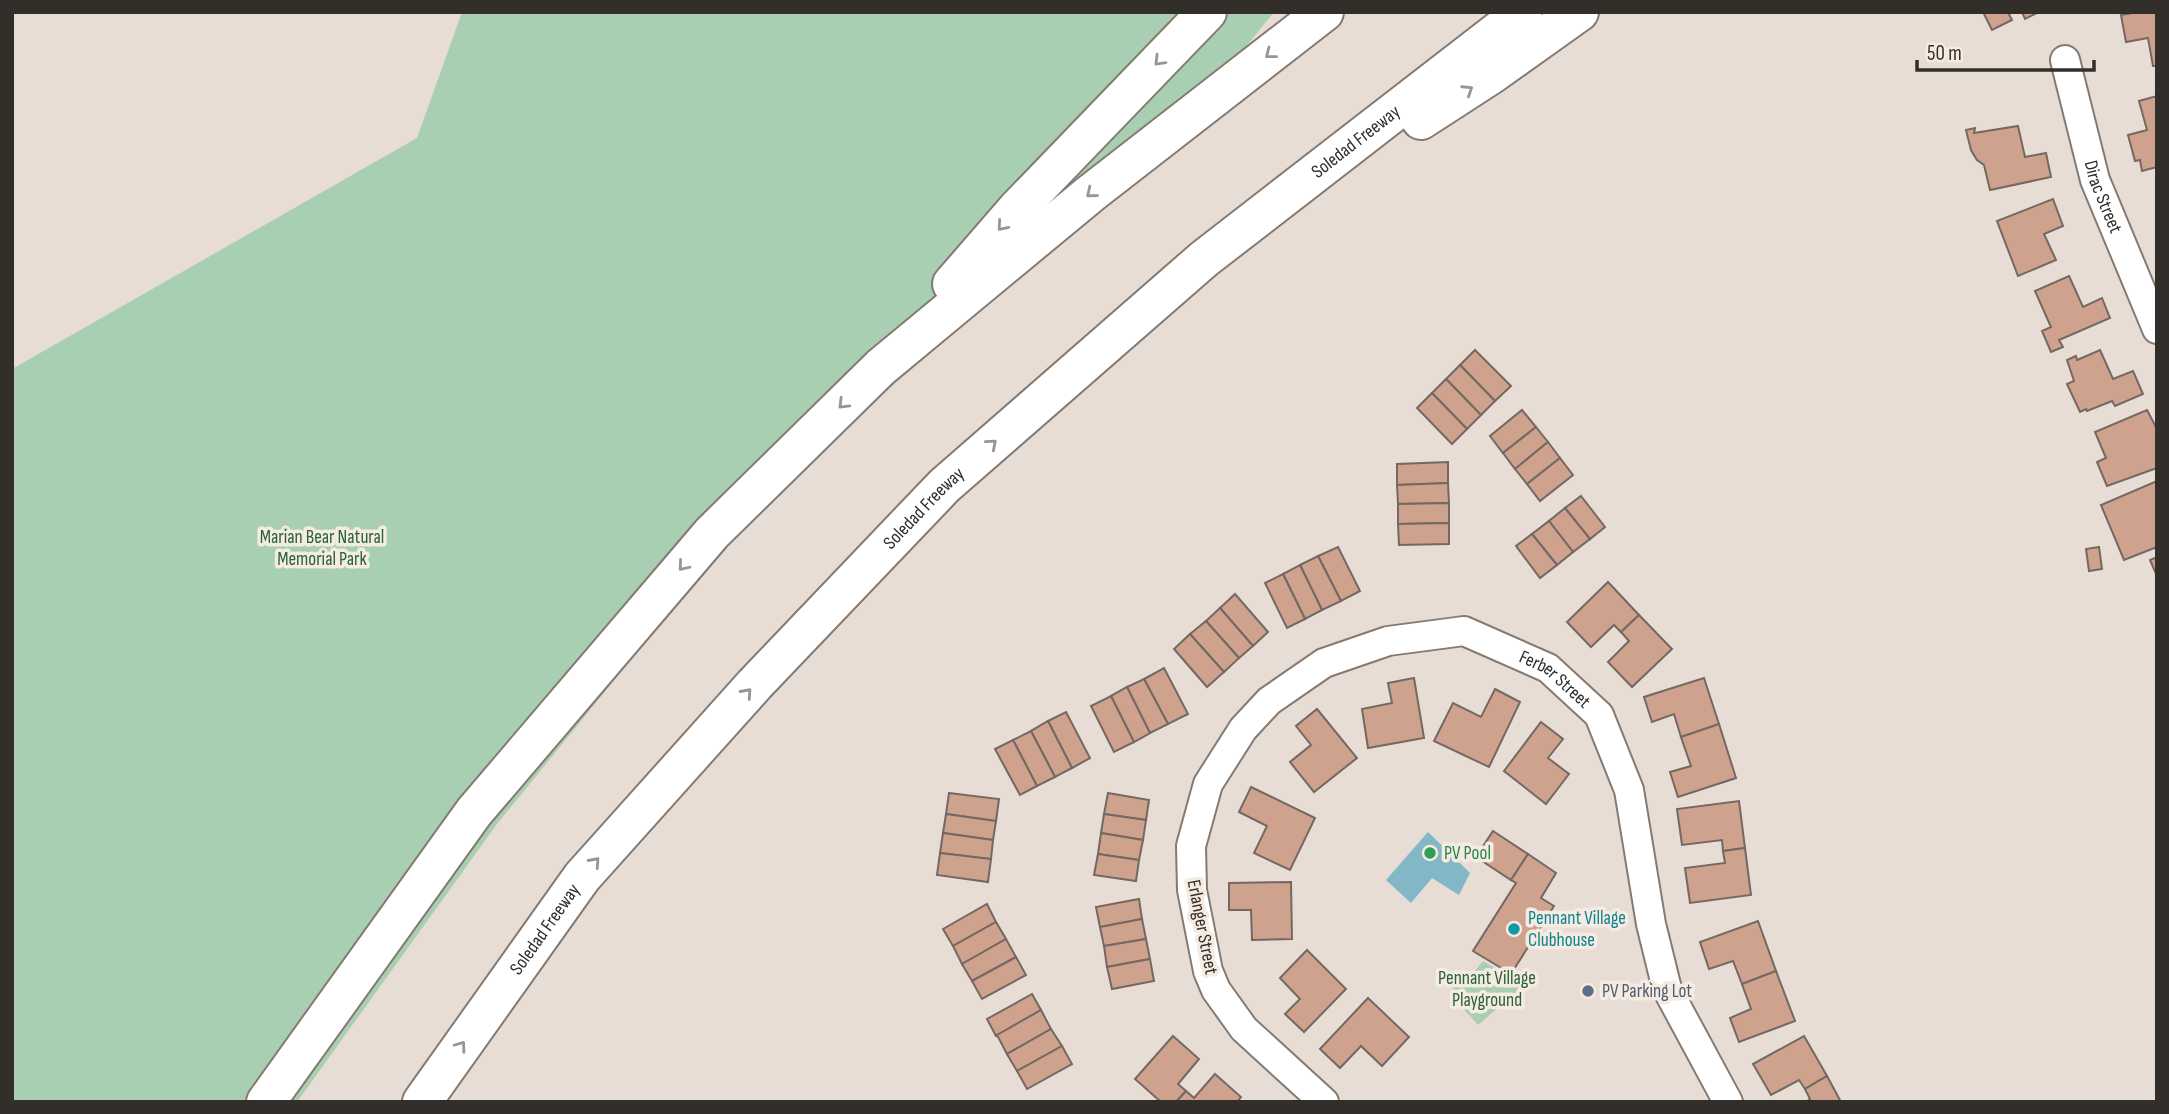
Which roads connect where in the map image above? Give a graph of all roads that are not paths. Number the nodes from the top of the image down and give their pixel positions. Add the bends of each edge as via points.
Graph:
1 (1207, 12) edge
2 (1324, 12) edge
3 (1523, 12) edge
4 (1579, 12) edge
5 (2065, 60) dead end
6 (1204, 259) junction
7 (2157, 329) edge
8 (881, 367) junction
9 (1224, 756) joint
10 (266, 1102) edge
11 (422, 1102) edge
12 (1324, 1102) edge
13 (1728, 1102) edge

1 -> 8 highway via 1017,209
2 -> 8 highway via 1090,194
3 - 6 highway, Soledad Freeway
6 -> 4 highway via 1492,74
5 - 7 street, Dirac Street via 2095,180
11 -> 6 highway, Soledad Freeway via 582,877 755,684 944,486
8 -> 10 highway via 712,533 474,812
9 - 12 street, Erlanger Street via 1208,784 1191,846 1192,890 1208,971 1244,1029
9 - 13 street, Ferber Street via 1243,729 1280,693 1324,663 1388,641 1464,631 1548,668 1599,715 1629,790 1651,924 1667,989

